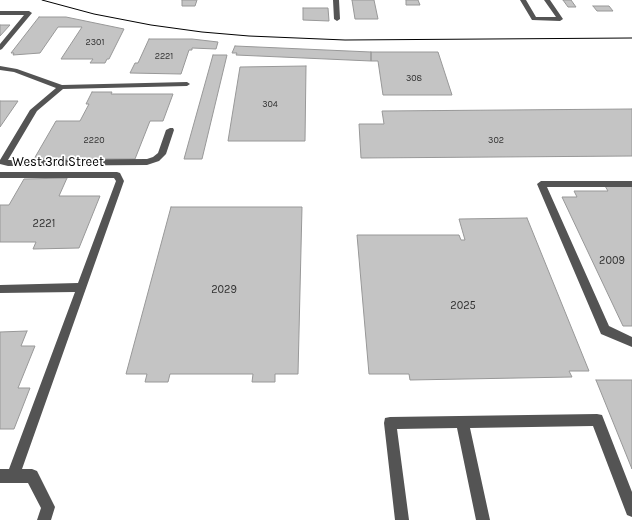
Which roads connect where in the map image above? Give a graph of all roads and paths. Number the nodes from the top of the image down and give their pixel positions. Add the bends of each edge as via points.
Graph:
1 (336, 0) edge
2 (523, 0) edge
3 (547, 0) edge
4 (0, 13) edge
5 (337, 19) dead end
6 (0, 48) edge
7 (0, 68) edge
8 (187, 84) dead end
9 (61, 87) junction
10 (170, 130) dead end
11 (0, 175) edge
12 (632, 184) edge
13 (82, 287) junction
14 (0, 289) edge
15 (632, 342) edge
16 (462, 423) junction
17 (6, 476) edge
18 (632, 510) edge
19 (44, 520) edge
20 (402, 520) edge
21 (483, 520) edge

1 - 5 street
2 - 3 street via 534,19 560,18
4 - 6 street via 29,13
7 - 9 street via 15,70
8 - 9 street
9 - 10 street via 34,110 3,162 147,162 162,154
11 - 13 street, West 3rd Street via 117,175 120,181
12 - 15 street via 541,184 605,330
13 - 14 street
13 - 17 street
16 - 18 street via 597,420
16 - 20 street via 390,424
16 - 21 street
17 - 19 street via 32,476 48,507

